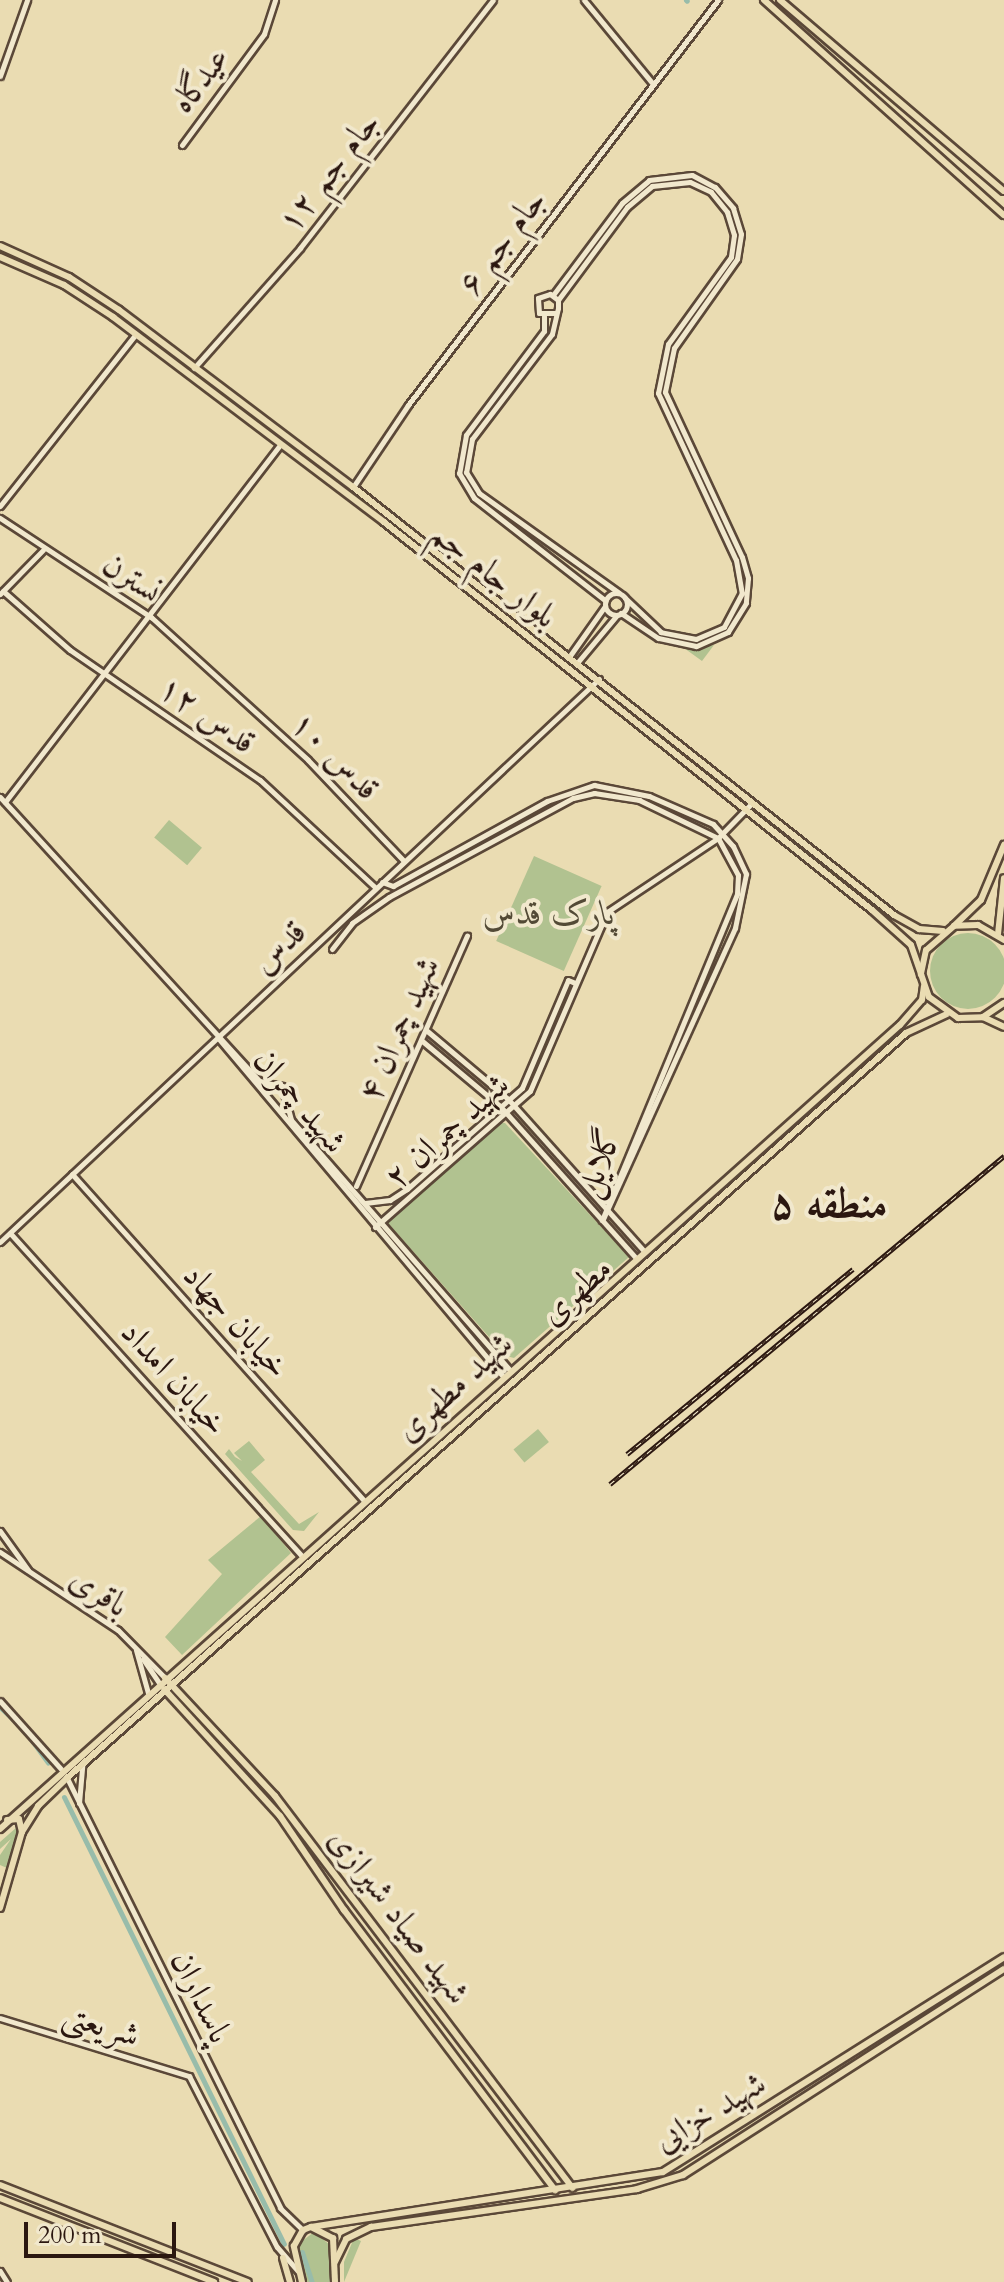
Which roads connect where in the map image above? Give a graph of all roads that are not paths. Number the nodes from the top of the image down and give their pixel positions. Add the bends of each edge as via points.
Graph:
1 (27, 0) edge
2 (275, 0) edge
3 (493, 0) edge
4 (584, 0) edge
5 (718, 0) edge
6 (764, 0) edge
7 (780, 0) edge
8 (828, 41) junction
9 (822, 48) junction
10 (0, 76) edge
11 (653, 84) junction
12 (182, 145) dead end
13 (1004, 191) edge
14 (1004, 215) edge
15 (0, 246) edge
16 (0, 257) edge
17 (69, 277) junction
18 (64, 285) junction
19 (555, 298) junction
20 (556, 313) junction
21 (544, 316) junction
22 (544, 331) junction
23 (136, 334) junction
24 (552, 334) junction
25 (194, 368) junction
26 (506, 382) junction
27 (512, 387) junction
28 (486, 415) junction
29 (284, 438) junction
30 (279, 446) junction
31 (353, 487) junction
32 (489, 505) junction
33 (0, 506) edge
34 (0, 518) edge
35 (515, 519) junction
36 (510, 526) junction
37 (542, 538) junction
38 (536, 545) junction
39 (43, 550) junction
40 (582, 567) junction
41 (576, 575) junction
42 (486, 591) junction
43 (1, 593) edge
44 (619, 593) junction
45 (481, 598) junction
46 (625, 598) junction
47 (606, 603) junction
48 (619, 614) junction
49 (151, 617) junction
50 (676, 640) junction
51 (569, 657) junction
52 (577, 663) junction
53 (107, 675) junction
54 (599, 679) junction
55 (591, 686) junction
56 (230, 689) joint
57 (2, 800) edge
58 (751, 804) junction
59 (745, 811) junction
60 (723, 833) junction
61 (718, 838) junction
62 (1004, 845) edge
63 (404, 861) junction
64 (1004, 878) edge
65 (382, 882) junction
66 (376, 888) junction
67 (954, 926) junction
68 (943, 931) junction
69 (467, 936) dead end
70 (1002, 936) edge
71 (332, 949) dead end
72 (921, 974) junction
73 (575, 983) junction
74 (924, 986) junction
75 (1004, 1003) edge
76 (947, 1014) junction
77 (983, 1017) junction
78 (1004, 1027) edge
79 (426, 1030) junction
80 (217, 1037) junction
81 (421, 1040) junction
82 (510, 1101) junction
83 (502, 1108) junction
84 (563, 1160) junction
85 (558, 1171) junction
86 (72, 1174) junction
87 (356, 1186) dead end
88 (364, 1203) junction
89 (604, 1206) junction
90 (610, 1212) junction
91 (602, 1220) junction
92 (378, 1225) junction
93 (10, 1233) junction
94 (0, 1242) edge
95 (645, 1252) junction
96 (637, 1259) junction
97 (648, 1263) junction
98 (511, 1371) junction
99 (504, 1378) junction
100 (364, 1501) junction
101 (0, 1531) edge
102 (0, 1552) edge
103 (300, 1557) junction
104 (306, 1566) junction
105 (33, 1577) junction
106 (137, 1650) junction
107 (162, 1680) junction
108 (174, 1684) junction
109 (166, 1691) junction
110 (148, 1693) junction
111 (0, 1701) edge
112 (82, 1765) junction
113 (61, 1769) junction
114 (67, 1778) junction
115 (79, 1808) junction
116 (7, 1820) junction
117 (0, 1829) edge
118 (22, 1832) junction
119 (0, 1908) edge
120 (1004, 1957) edge
121 (1004, 1969) edge
122 (0, 2018) edge
123 (0, 2185) edge
124 (573, 2188) junction
125 (555, 2190) junction
126 (531, 2193) junction
127 (0, 2198) edge
128 (532, 2203) junction
129 (311, 2227) junction
130 (303, 2230) junction
131 (283, 2258) junction
132 (335, 2262) junction
133 (0, 2271) edge
134 (299, 2273) junction
135 (7, 2282) edge
136 (214, 2282) edge
137 (248, 2282) edge
138 (290, 2282) edge
139 (302, 2282) edge
140 (335, 2282) edge

1 - 10 street
2 - 12 street, عیدگاه via 264,34
3 - 25 street, جام جم ۱۲ via 300,248
4 - 11 street
5 - 11 street, جام جم ۶
6 - 9 main road
7 - 8 main road
8 - 9 main road
8 - 13 main road
9 - 14 main road
11 - 31 street, جام جم ۶ via 408,405
15 - 17 main road, بلوار جام جم
16 - 18 main road, بلوار جام جم
17 - 18 main road
17 - 25 main road, بلوار جام جم
18 - 23 main road, بلوار جام جم
19 - 20 street
19 - 21 street via 544,294 537,301
19 - 50 street via 627,207 646,191 678,181 706,185 727,212 733,248 727,265 660,366 664,404 731,543 742,593 717,635
20 - 21 street
20 - 24 street
21 - 22 street
22 - 24 street
22 - 26 street
23 - 30 main road, بلوار جام جم
23 - 33 street
24 - 27 street
25 - 29 main road, بلوار جام جم
26 - 27 street
26 - 28 street
27 - 28 street
28 - 32 street via 468,440 463,473 467,491
29 - 30 main road
29 - 31 main road, بلوار جام جم
30 - 45 main road, بلوار جام جم
30 - 49 street
31 - 42 main road, بلوار جام جم
32 - 35 street
32 - 36 street
34 - 39 street, نسترن
35 - 36 street
35 - 37 street
36 - 38 street
37 - 38 street
37 - 40 street
38 - 41 street
39 - 43 street
39 - 49 street, نسترن
40 - 41 street
40 - 44 street
41 - 47 street
42 - 45 main road
42 - 51 main road, بلوار جام جم
43 - 53 street, قدس ۱۲
44 - 46 street
44 - 47 street
45 - 55 main road, بلوار جام جم
46 - 48 street
46 - 50 street
47 - 48 street
47 - 51 street
48 - 50 street
48 - 52 street
49 - 53 street
49 - 56 street, نسترن
51 - 52 main road, بلوار جام جم
52 - 54 main road, بلوار جام جم
53 - 57 street
53 - 66 street, قدس ۱۲ via 260,780
54 - 55 street, قدس
54 - 58 main road, بلوار جام جم
55 - 59 main road, بلوار جام جم
55 - 63 street, قدس
56 - 63 street, قدس ۱۰ via 308,760
57 - 80 street, شهید چمران
58 - 59 street, شهید چمران ۲
58 - 68 main road, بلوار جام جم via 894,915 919,929
59 - 60 street, شهید چمران ۲
59 - 72 main road, بلوار جام جم via 911,945
60 - 61 street, شهید چمران ۲
60 - 65 street via 641,793 594,785 547,801 393,886
60 - 90 street, گلایل via 746,874 745,895
61 - 71 street via 639,800 594,793 573,798 384,900 352,923
61 - 73 street, شهید چمران ۲ via 607,912
61 - 89 street, گلایل via 738,875 734,904
62 - 67 main road via 981,900
63 - 65 street, قدس
64 - 70 main road
65 - 66 street, قدس
66 - 80 street, قدس
67 - 68 main road
67 - 70 main road via 978,925
68 - 72 main road via 926,950
69 - 79 street, شهید چمران ۴
72 - 74 main road, بلوار جام جم
73 - 82 street, شهید چمران ۲ via 530,1091
73 - 82 street via 568,980 522,1088
74 - 76 main road
74 - 95 main road, شهید مطهری via 915,1011
75 - 77 main road
76 - 77 main road
76 - 97 main road, مطهری via 906,1033
77 - 78 main road
79 - 81 street, شهید چمران ۴
79 - 82 street
80 - 86 street, قدس
80 - 88 street, شهید چمران via 260,1082 282,1086 291,1120
80 - 92 street, شهید چمران
81 - 83 street
81 - 87 street, شهید چمران ۴
82 - 83 street
82 - 84 street
83 - 85 street
83 - 88 street via 407,1189 390,1200
83 - 92 street, شهید چمران ۲
84 - 85 street
84 - 89 street
85 - 91 street
86 - 93 street, قدس
86 - 100 street, خیابان جهاد
88 - 92 street, شهید چمران
89 - 90 street
89 - 91 street, گلایل
90 - 91 street, گلایل
90 - 95 street
91 - 96 street
92 - 98 street, شهید چمران
92 - 99 street, شهید چمران
93 - 94 street, قدس
93 - 103 street, خیابان امداد
95 - 96 main road, شهید مطهری
95 - 97 main road
96 - 97 main road
96 - 98 main road, شهید مطهری
97 - 104 main road, مطهری
98 - 99 main road, شهید مطهری
99 - 100 main road, شهید مطهری
100 - 103 main road, شهید مطهری
101 - 105 street
102 - 105 street, باقری
103 - 104 main road
103 - 107 main road, شهید مطهری
104 - 108 main road, مطهری
105 - 106 street, باقری via 90,1610
106 - 107 street, باقری via 151,1658
106 - 110 street
107 - 108 main road, شهید صیاد شیرازی
107 - 109 main road, شهید صیاد شیرازی
107 - 110 main road, شهید مطهری
108 - 109 main road, مطهری
108 - 124 main road, شهید صیاد شیرازی via 275,1796
109 - 112 main road, مطهری
109 - 125 main road, شهید صیاد شیرازی via 280,1816 344,1910
110 - 113 main road, شهید مطهری
111 - 113 street
112 - 114 main road, مطهری
112 - 115 street
113 - 114 main road
113 - 116 main road, شهید مطهری
114 - 115 street, پاسداران
114 - 118 main road via 38,1806
115 - 130 street, پاسداران via 280,2208
116 - 117 main road, شهید مطهری
116 - 118 main road via 19,1819
118 - 119 main road
120 - 124 main road, شهید خزایی via 678,2166 648,2177
121 - 128 main road, شهید خزایی via 683,2175 650,2187
122 - 131 street, شریعتی via 189,2076
123 - 137 main road
124 - 125 main road, شهید خزایی
125 - 126 main road, شهید خزایی
126 - 128 main road
126 - 129 main road, شهید خزایی
127 - 136 main road
128 - 132 main road, شهید خزایی via 355,2231
129 - 130 main road, شهید خزایی
129 - 132 main road via 330,2234
130 - 134 main road via 294,2246
131 - 134 street
131 - 138 main road
132 - 140 main road
133 - 135 street
134 - 139 main road

